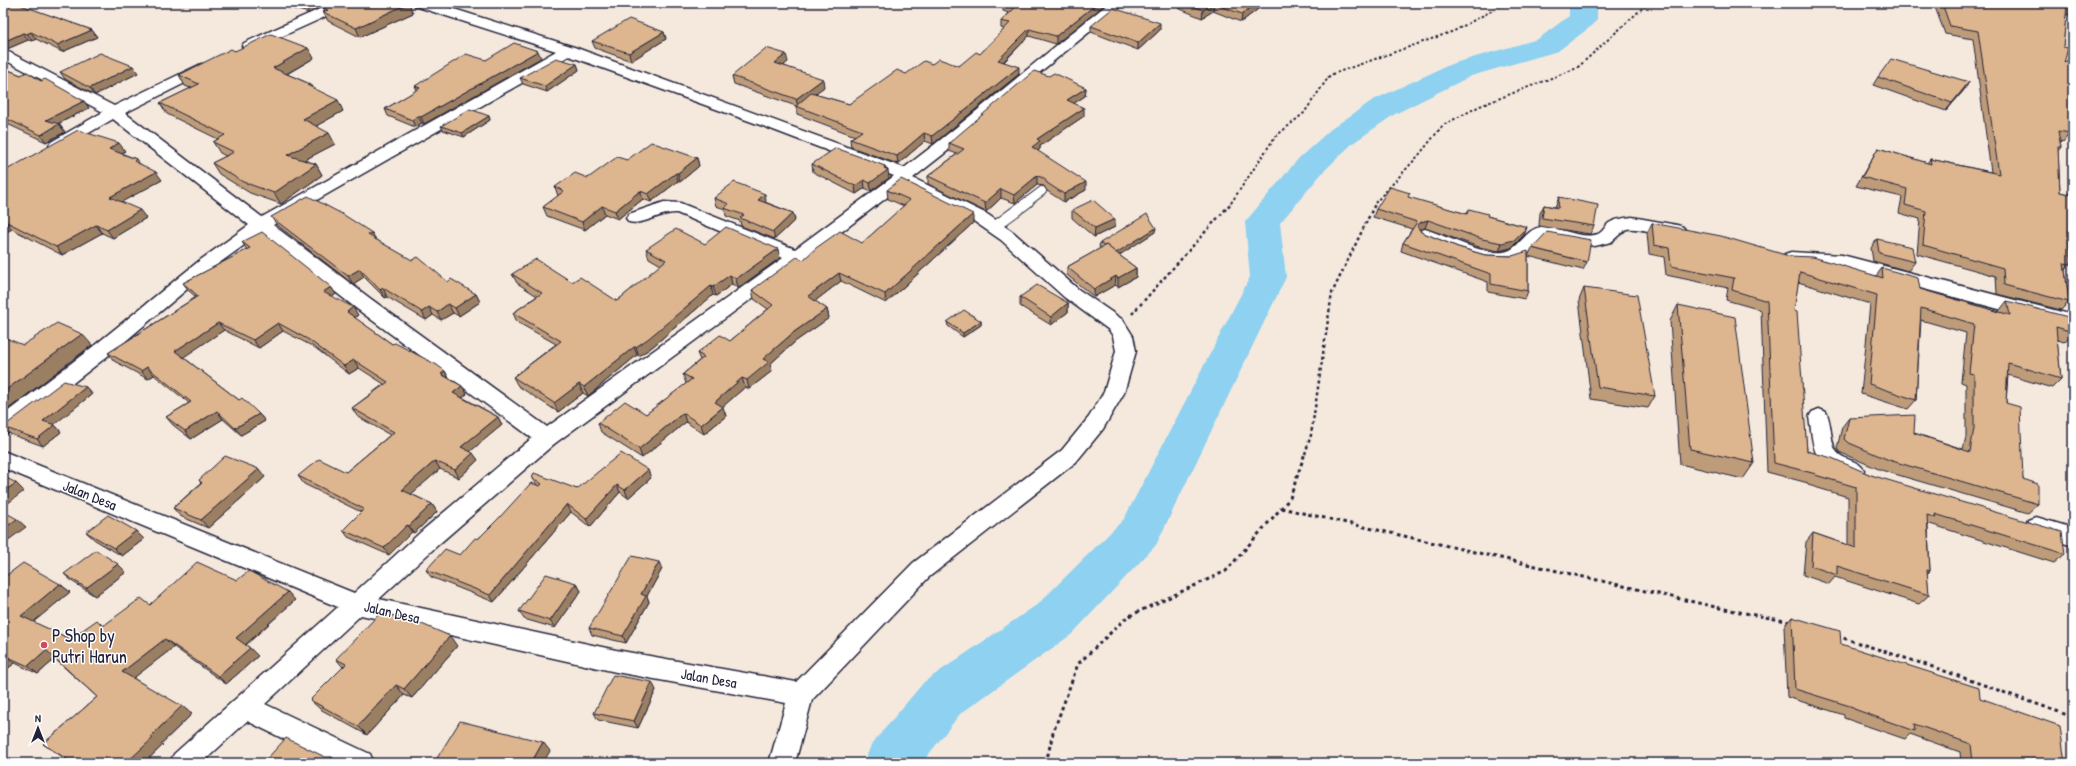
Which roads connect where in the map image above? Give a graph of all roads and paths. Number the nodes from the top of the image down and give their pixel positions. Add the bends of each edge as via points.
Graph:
1 (344, 3) edge
2 (420, 3) edge
3 (1118, 3) edge
4 (1502, 3) edge
5 (1648, 3) edge
6 (440, 5) edge
7 (569, 50) junction
8 (3, 53) edge
9 (234, 54) edge
10 (220, 60) edge
11 (114, 112) junction
12 (44, 153) edge
13 (904, 177) junction
14 (1042, 191) dead end
15 (635, 218) dead end
16 (262, 224) junction
17 (994, 227) junction
18 (1694, 234) edge
19 (1425, 235) edge
20 (1772, 255) edge
21 (797, 257) junction
22 (2073, 322) edge
23 (1118, 329) junction
24 (1819, 417) dead end
25 (3, 426) edge
26 (547, 438) junction
27 (3, 459) edge
28 (1875, 478) edge
29 (1281, 508) junction
30 (2015, 519) edge
31 (2073, 537) edge
32 (356, 604) junction
33 (1797, 624) edge
34 (1832, 635) edge
35 (801, 694) junction
36 (246, 708) junction
37 (2073, 717) edge
38 (183, 763) edge
39 (361, 763) edge
40 (782, 763) edge
41 (1046, 763) edge

1 - 9 street
2 - 6 street
3 - 13 street
4 - 23 path via 1496,9 1454,31 1330,75 1304,113 1275,137 1228,208
5 - 29 path via 1577,68 1480,106 1443,125 1419,155 1377,199 1332,293 1311,434 1290,498
6 - 7 street
7 - 13 street via 834,146
7 - 16 street
8 - 11 street
10 - 11 street
11 - 12 street
11 - 16 street
13 - 17 street
13 - 21 street
14 - 17 lane
15 - 21 street via 664,207 680,208
16 - 25 street via 205,265 102,350
16 - 26 street via 370,309
17 - 23 street
18 - 19 street via 1637,223 1618,225 1611,235 1593,241 1540,233 1525,250 1505,259 1488,256
20 - 22 street via 1842,261
21 - 26 street
23 - 35 street via 1123,336 1126,351 1114,393 1096,422 1069,456 921,570 892,597 855,640
24 - 28 street via 1826,454 1840,465
26 - 32 street
27 - 32 street, Jalan Desa
29 - 33 path
29 - 41 path via 1226,571 1127,617 1078,664 1053,733
30 - 31 street
32 - 35 street, Jalan Desa via 616,661
32 - 36 street
34 - 37 path via 1940,669
35 - 40 street
36 - 38 street
36 - 39 street

